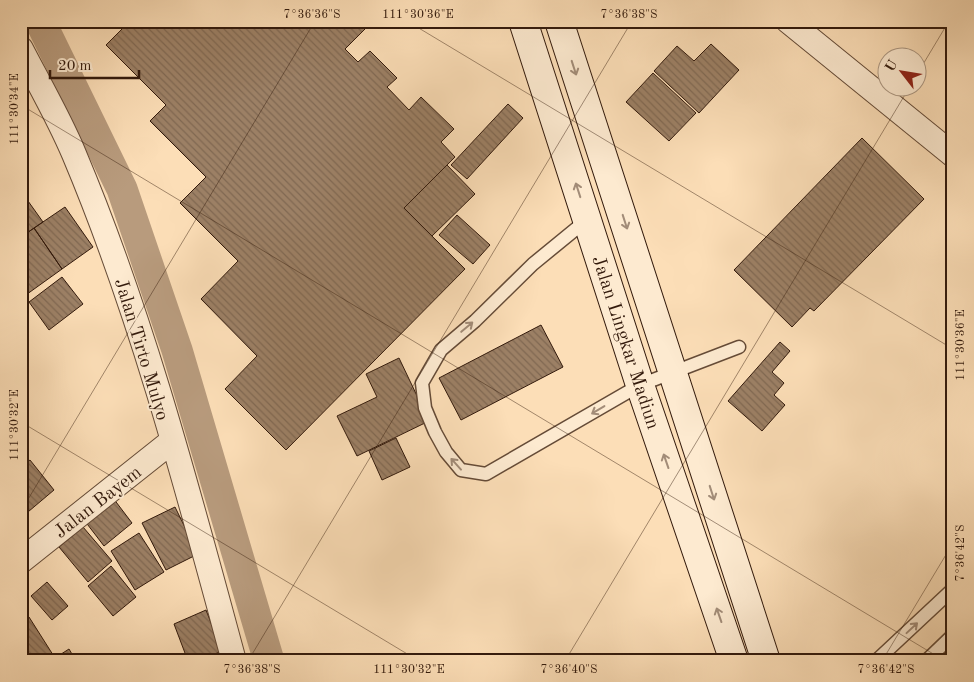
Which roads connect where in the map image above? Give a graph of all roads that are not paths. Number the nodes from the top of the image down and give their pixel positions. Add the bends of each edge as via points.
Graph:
1 (523, 21) edge
2 (559, 21) edge
3 (788, 21) edge
4 (21, 49) edge
5 (953, 155) edge
6 (588, 219) junction
7 (739, 347) dead end
8 (674, 372) junction
9 (640, 385) junction
10 (172, 441) junction
11 (21, 560) edge
12 (953, 589) edge
13 (953, 635) edge
14 (234, 661) edge
15 (734, 661) edge
16 (766, 661) edge
17 (876, 661) edge
18 (926, 661) edge

6 -> 1 main road, Jalan Lingkar Madiun
2 -> 8 main road, Jalan Lingkar Madiun
3 - 5 street
4 - 10 street, Jalan Tirto Mulyo via 73,152 118,267
6 - 9 main road, Jalan Lingkar Madiun
9 -> 6 lane via 486,474 461,470 446,452 425,408 422,383 441,350 533,264
7 - 8 lane
8 - 9 lane
8 -> 16 main road, Jalan Lingkar Madiun
15 -> 9 main road, Jalan Lingkar Madiun
10 - 11 street, Jalan Bayem
10 - 14 street, Jalan Tirto Mulyo
17 -> 12 lane
13 - 18 lane

